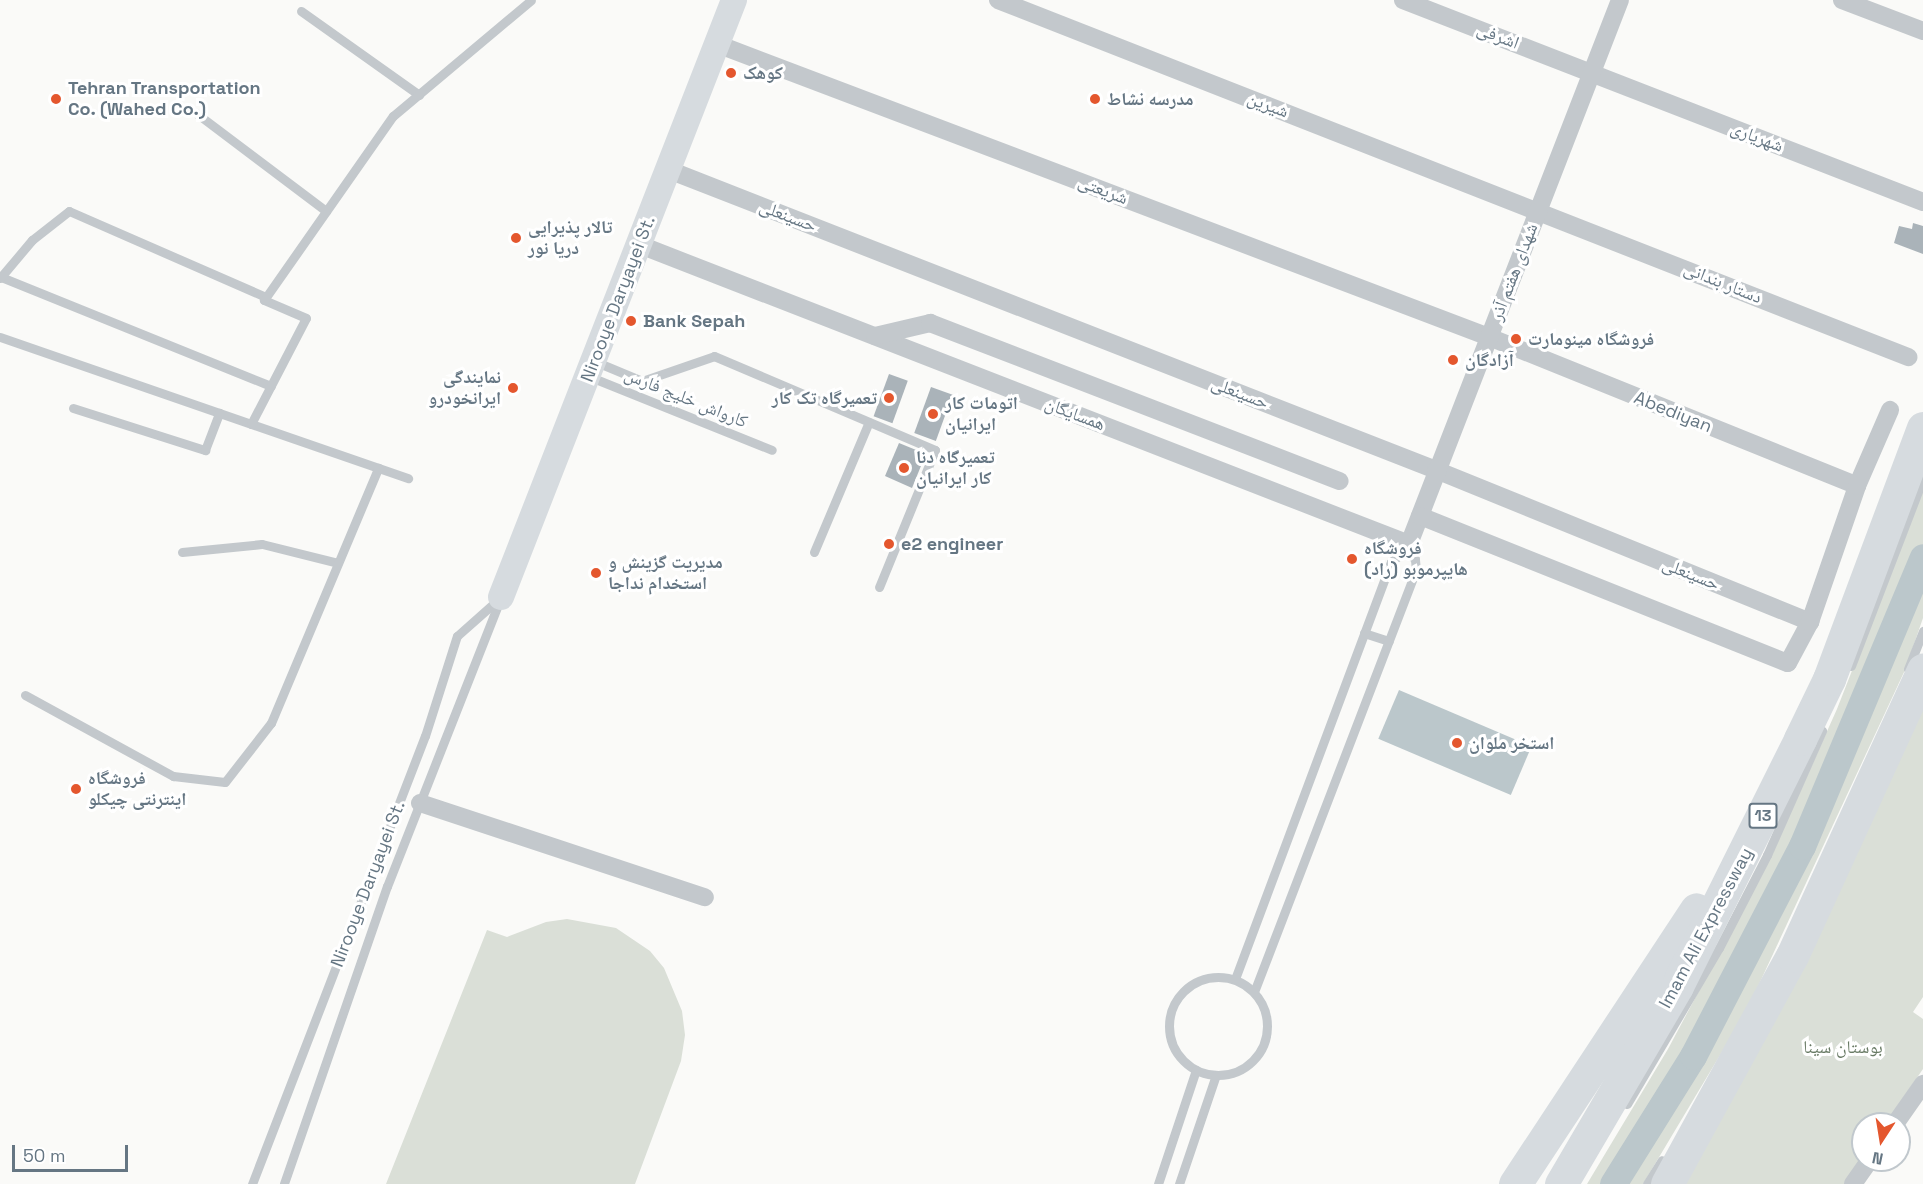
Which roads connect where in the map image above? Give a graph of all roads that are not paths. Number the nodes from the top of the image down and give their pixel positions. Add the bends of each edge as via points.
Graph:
1 (531, 0) edge
2 (734, 0) edge
3 (998, 0) edge
4 (1403, 0) edge
5 (1620, 0) edge
6 (1842, 0) edge
7 (301, 11) dead end
8 (1923, 31) edge
9 (717, 44) junction
10 (1592, 73) junction
11 (419, 95) junction
12 (196, 113) dead end
13 (669, 170) junction
14 (1923, 202) edge
15 (1538, 210) junction
16 (326, 212) junction
17 (640, 245) junction
18 (0, 277) edge
19 (266, 297) junction
20 (875, 336) junction
21 (0, 337) edge
22 (1489, 337) junction
23 (1908, 357) dead end
24 (591, 368) junction
25 (271, 386) junction
26 (73, 408) dead end
27 (1890, 410) dead end
28 (219, 413) junction
29 (869, 422) junction
30 (250, 424) junction
31 (1923, 428) edge
32 (772, 450) dead end
33 (378, 468) junction
34 (1437, 470) junction
35 (408, 478) dead end
36 (1923, 478) edge
37 (1340, 481) dead end
38 (1857, 486) junction
39 (1420, 516) junction
40 (1408, 548) junction
41 (182, 552) dead end
42 (814, 552) dead end
43 (338, 563) junction
44 (879, 587) dead end
45 (501, 597) junction
46 (1810, 622) junction
47 (1923, 631) edge
48 (1364, 633) junction
49 (1389, 641) junction
50 (1913, 674) edge
51 (1845, 679) dead end
52 (25, 695) dead end
53 (1813, 730) junction
54 (1870, 757) dead end
55 (420, 803) junction
56 (705, 897) dead end
57 (1804, 902) dead end
58 (1235, 979) junction
59 (1254, 992) junction
60 (1750, 1009) dead end
61 (1196, 1070) junction
62 (1216, 1075) junction
63 (1709, 1083) dead end
64 (1923, 1084) edge
65 (1622, 1111) dead end
66 (1903, 1112) edge
67 (1666, 1169) edge
68 (252, 1184) edge
69 (284, 1184) edge
70 (1158, 1184) edge
71 (1179, 1184) edge
72 (1515, 1184) edge
73 (1561, 1184) edge
74 (1647, 1184) edge

1 - 11 lane
2 - 9 main road, Nirooye Daryayei St.
3 - 15 street, شیرین
4 - 10 street, اشرفی
5 - 10 street, شهدای هفتم آذر
6 - 8 street
7 - 11 lane
9 - 13 main road, Nirooye Daryayei St.
9 - 22 street, شریعتی
10 - 14 street, شهریاری
10 - 15 street, شهدای هفتم آذر
11 - 16 lane via 393,116
12 - 16 lane
13 - 17 main road, Nirooye Daryayei St.
13 - 34 street, حسینعلی
15 - 22 street, شهدای هفتم آذر
15 - 23 street, دستار بندانی
16 - 19 lane
17 - 20 street, همسایگان
17 - 24 main road, Nirooye Daryayei St.
18 - 19 lane via 32,240 69,211
18 - 25 lane
19 - 25 lane via 264,300 306,318
20 - 37 street via 930,323
20 - 40 street, همسایگان
21 - 28 lane
22 - 34 street, شهدای هفتم آذر
22 - 38 street, Abediyan
24 - 29 lane via 642,381 714,356
24 - 32 lane, کارواش خلیج فارس
24 - 45 main road, Nirooye Daryayei St.
25 - 30 lane
26 - 28 lane via 206,450
27 - 38 street
28 - 30 lane
29 - 42 lane
29 - 44 lane via 935,450
30 - 33 lane
31 - 53 highway, Imam Ali Expressway / 13
33 - 35 lane
33 - 43 lane
34 - 39 street, شهدای هفتم آذر
34 - 46 street, حسینعلی
36 - 51 lane
38 - 46 street
39 - 40 street, شهدای هفتم آذر
39 - 46 street via 1788,663
40 - 48 lane via 1391,562
40 - 49 lane via 1416,571
41 - 43 lane via 262,544
43 - 52 lane via 271,723 225,782 173,776
45 - 55 lane, Nirooye Daryayei St.
45 - 68 lane, Nirooye Daryayei St. via 457,636 425,736
47 - 50 lane
48 - 49 lane
48 - 58 lane
49 - 59 lane
50 - 67 highway via 1792,956
53 - 65 lane via 1767,855 1719,948
53 - 72 highway
53 - 73 highway, Imam Ali Expressway / 13 via 1677,987
54 - 57 lane
55 - 56 street
55 - 69 lane, Nirooye Daryayei St.
58 - 59 lane
58 - 61 lane via 1201,979 1175,1001 1169,1017 1169,1034 1175,1051
59 - 62 lane via 1266,1012 1265,1043 1246,1067
60 - 63 lane
61 - 62 lane
61 - 70 lane
62 - 71 lane
64 - 66 street
67 - 74 lane

